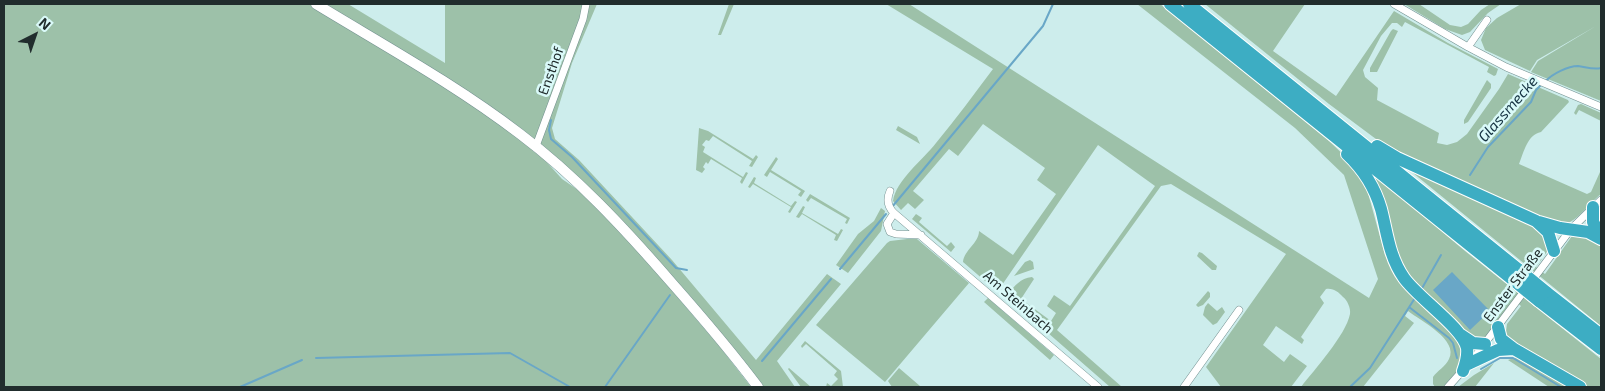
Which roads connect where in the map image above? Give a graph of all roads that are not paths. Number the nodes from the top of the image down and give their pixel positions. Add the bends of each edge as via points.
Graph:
1 (316, 4) edge
2 (586, 4) edge
3 (1170, 4) edge
4 (1189, 4) edge
5 (1394, 4) edge
6 (1487, 20) dead end
7 (1468, 47) junction
8 (1302, 101) junction
9 (1601, 107) edge
10 (536, 146) junction
11 (890, 191) dead end
12 (1597, 203) edge
13 (894, 213) junction
14 (1536, 221) junction
15 (1571, 229) junction
16 (921, 235) junction
17 (1601, 237) edge
18 (1554, 251) junction
19 (1542, 296) junction
20 (1239, 310) dead end
21 (1498, 327) junction
22 (1461, 335) junction
23 (1601, 335) edge
24 (1485, 344) junction
25 (1514, 349) junction
26 (1601, 349) edge
27 (1465, 367) junction
28 (758, 387) edge
29 (1098, 387) edge
30 (1184, 387) edge
31 (1448, 387) edge
32 (1580, 387) edge

1 - 10 main road via 459,91
2 - 10 street, Ensthof
3 - 8 highway
4 - 8 highway
5 - 7 street
6 - 7 street
7 - 9 street
8 - 14 highway via 1397,158
8 - 19 highway, bridge
8 - 22 highway via 1366,176 1380,207 1395,262 1404,278
10 - 28 main road via 592,197 648,256
11 - 13 street via 887,200
12 - 15 street, Enster Straße
12 - 17 highway via 1593,222
13 - 16 street, Am Steinbach
13 - 16 street via 887,224 890,232
14 - 15 highway
14 - 18 highway via 1548,232
15 - 17 highway
15 - 18 street, Enster Straße
16 - 29 street, Am Steinbach
18 - 21 street, Enster Straße
19 - 23 highway
19 - 26 highway
20 - 30 street
21 - 24 street, Enster Straße
21 - 25 highway via 1501,339
22 - 24 highway via 1474,343
22 - 27 highway via 1467,352
24 - 27 street, Enster Straße
25 - 27 highway via 1498,350
25 - 32 highway
27 - 31 street, Enster Straße

